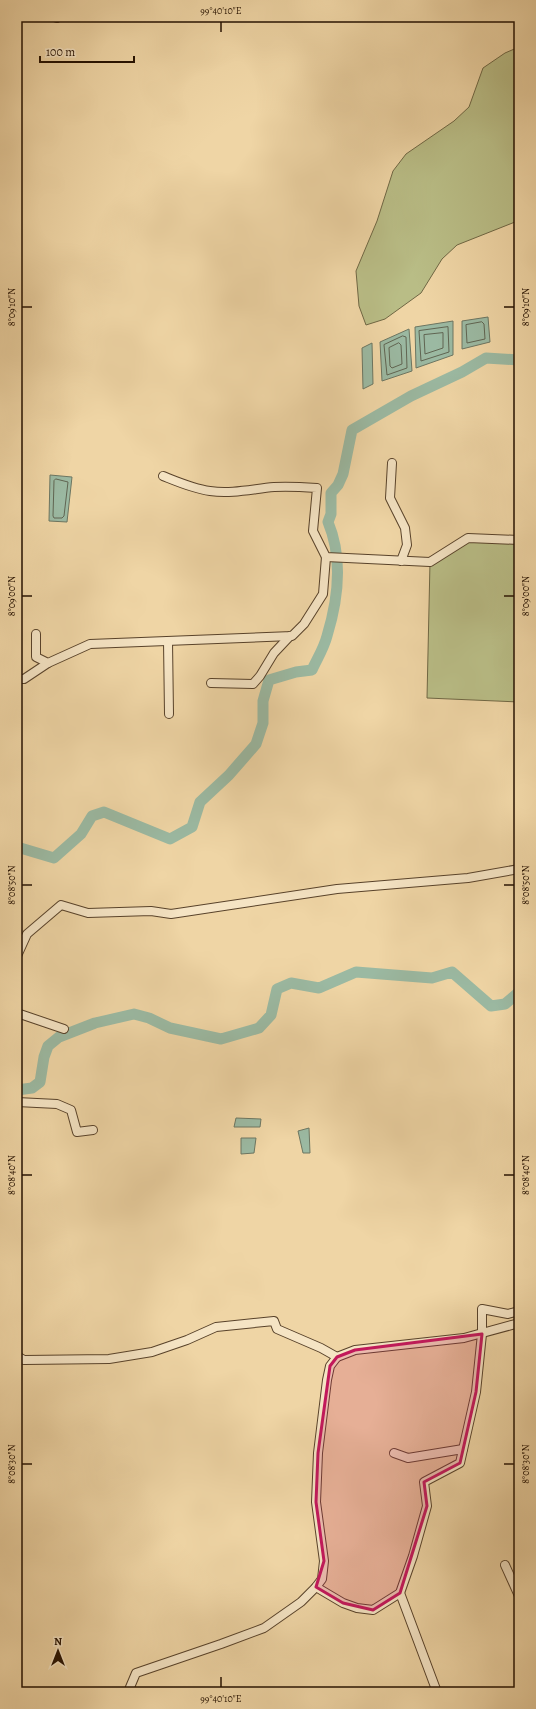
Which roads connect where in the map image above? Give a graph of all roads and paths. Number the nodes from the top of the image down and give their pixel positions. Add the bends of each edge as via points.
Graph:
1 (392, 463) dead end
2 (164, 476) dead end
3 (519, 540) edge
4 (326, 557) junction
5 (401, 561) junction
6 (36, 634) dead end
7 (290, 636) junction
8 (168, 641) junction
9 (48, 663) junction
10 (17, 680) edge
11 (211, 683) dead end
12 (169, 714) dead end
13 (519, 869) edge
14 (17, 956) edge
15 (17, 1013) edge
16 (64, 1029) dead end
17 (17, 1102) edge
18 (93, 1130) dead end
19 (519, 1311) edge
20 (519, 1323) edge
21 (482, 1334) junction
22 (17, 1356) edge
23 (337, 1357) junction
24 (463, 1449) junction
25 (394, 1453) dead end
26 (505, 1565) dead end
27 (316, 1587) junction
28 (400, 1593) junction
29 (519, 1596) edge
30 (128, 1692) edge
31 (438, 1692) edge

1 - 5 street via 390,498 405,528 407,546
2 - 4 street via 209,491 253,491 296,486 317,488 313,531
3 - 5 street via 468,538 430,562
4 - 5 street
4 - 7 street via 323,594 304,624
6 - 9 street via 36,657
7 - 8 street
7 - 11 street via 274,653 253,684
8 - 9 street via 90,644
8 - 12 street
9 - 10 street via 24,679
13 - 14 street via 468,878 337,889 171,914 151,911 88,913 61,905 27,934
15 - 16 street
17 - 18 street via 58,1104 71,1110 77,1132
19 - 21 street via 508,1314 482,1309
20 - 21 street
21 - 23 street via 355,1350
21 - 24 street via 476,1392
22 - 23 street via 24,1360 109,1359 152,1352 216,1327 274,1321 276,1329
23 - 27 street via 330,1366 326,1380 318,1453 316,1502 324,1561 322,1579
24 - 25 street via 408,1458
24 - 28 street via 460,1463 424,1482 427,1506
26 - 29 street
27 - 28 street via 343,1603 373,1610
27 - 30 street via 301,1602 264,1628 136,1673
28 - 31 street

